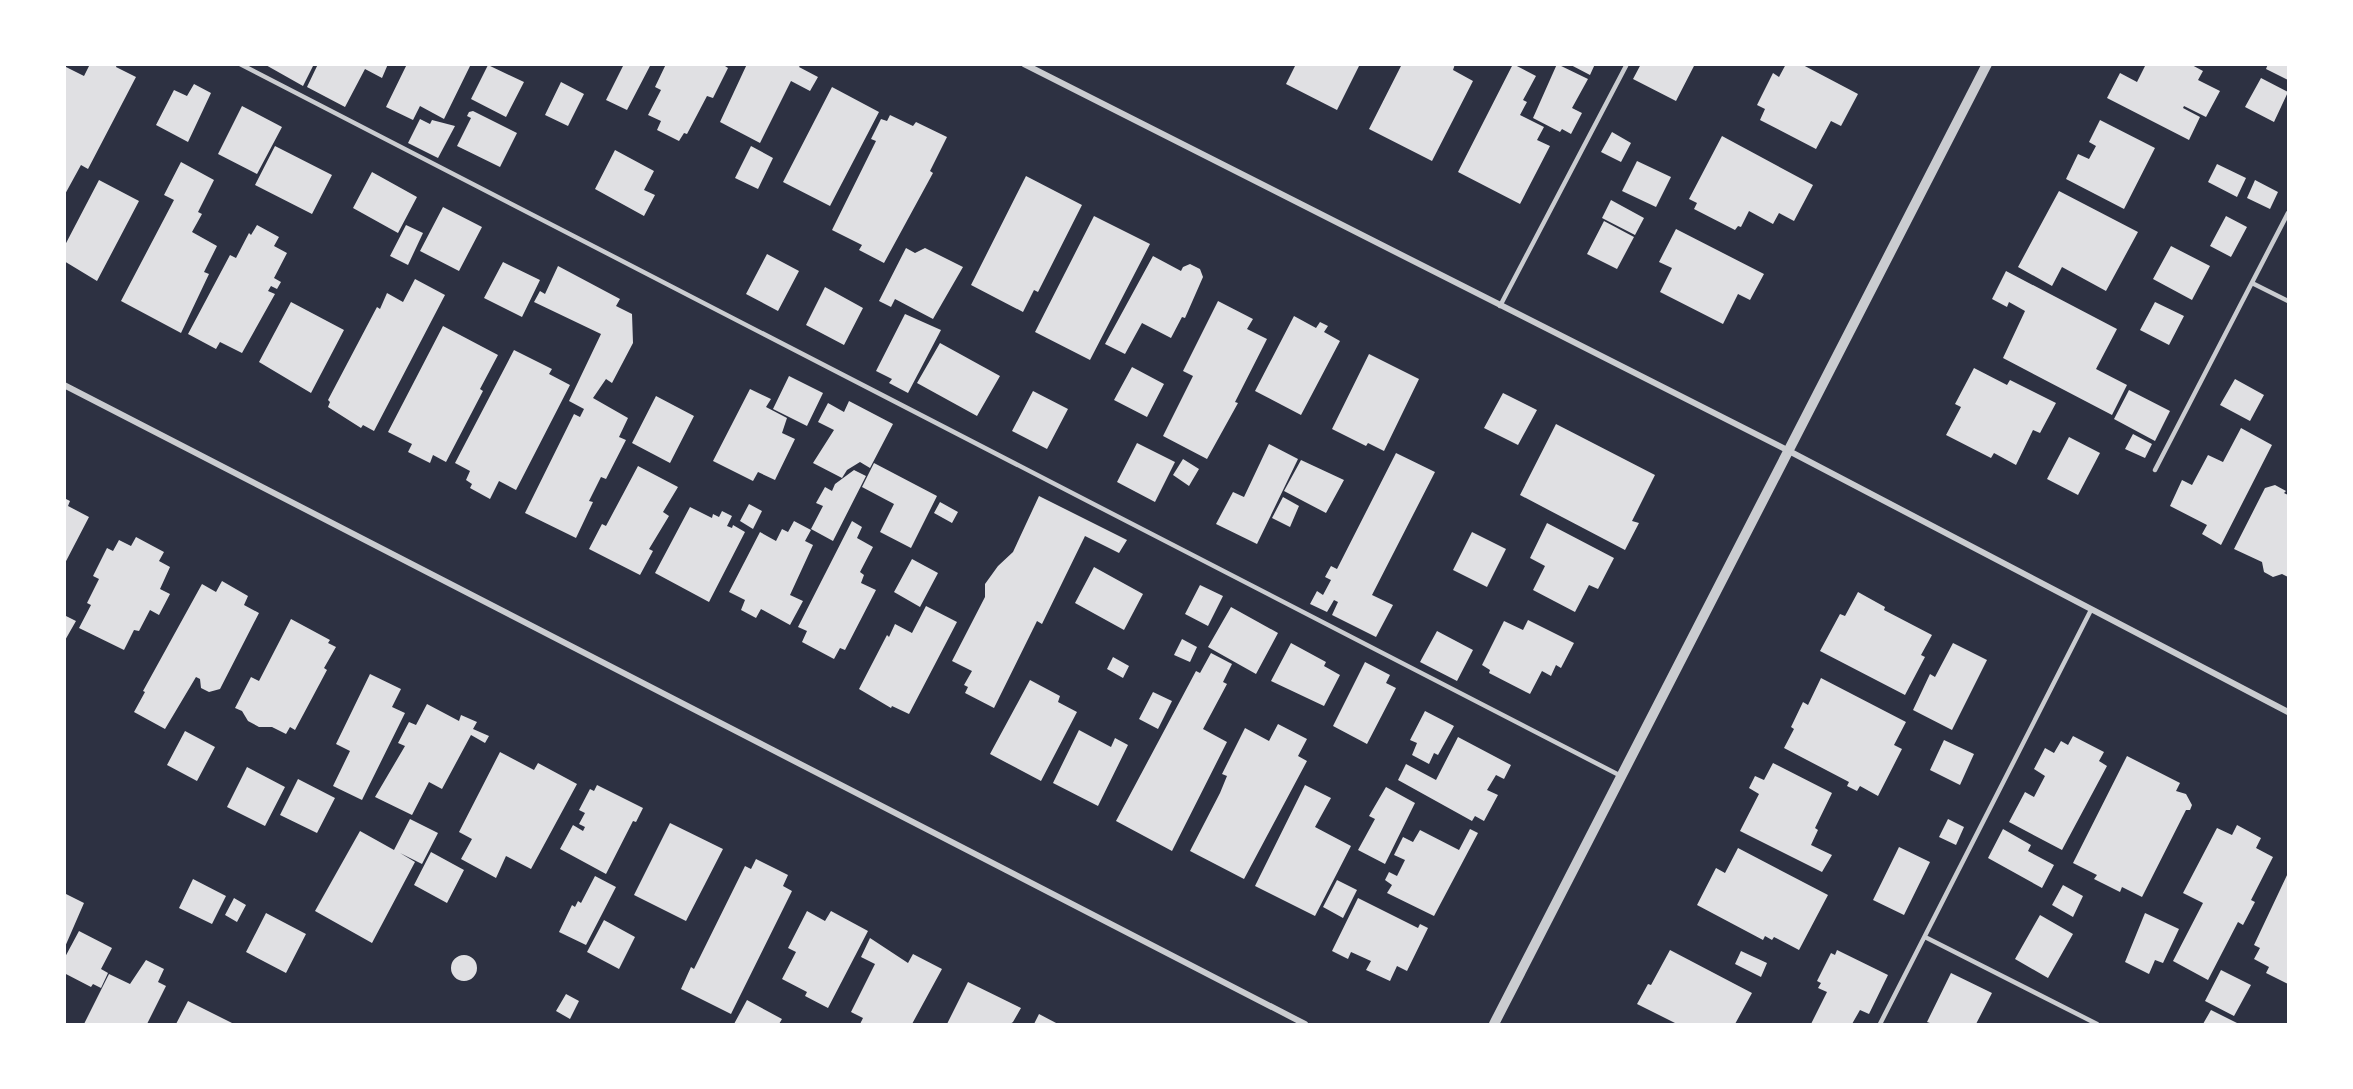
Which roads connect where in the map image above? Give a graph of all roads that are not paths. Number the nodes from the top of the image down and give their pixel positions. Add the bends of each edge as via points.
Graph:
1 (240, 64) edge
2 (1024, 64) edge
3 (1627, 64) edge
4 (1988, 64) edge
5 (2289, 213) edge
6 (2252, 283) junction
7 (2289, 301) edge
8 (1500, 307) junction
9 (64, 385) edge
10 (1789, 451) junction
11 (2155, 470) dead end
12 (2091, 610) junction
13 (2289, 712) edge
14 (1621, 776) junction
15 (1925, 937) junction
16 (1305, 1024) edge
17 (1494, 1024) edge
18 (1880, 1024) edge
19 (2097, 1024) edge

1 - 14 lane
2 - 8 street
3 - 8 lane
4 - 10 street
5 - 6 lane
6 - 7 lane
6 - 11 lane
8 - 10 street
9 - 16 street
10 - 12 street
10 - 14 street
12 - 13 street
12 - 15 lane
14 - 17 street
15 - 18 lane
15 - 19 lane

